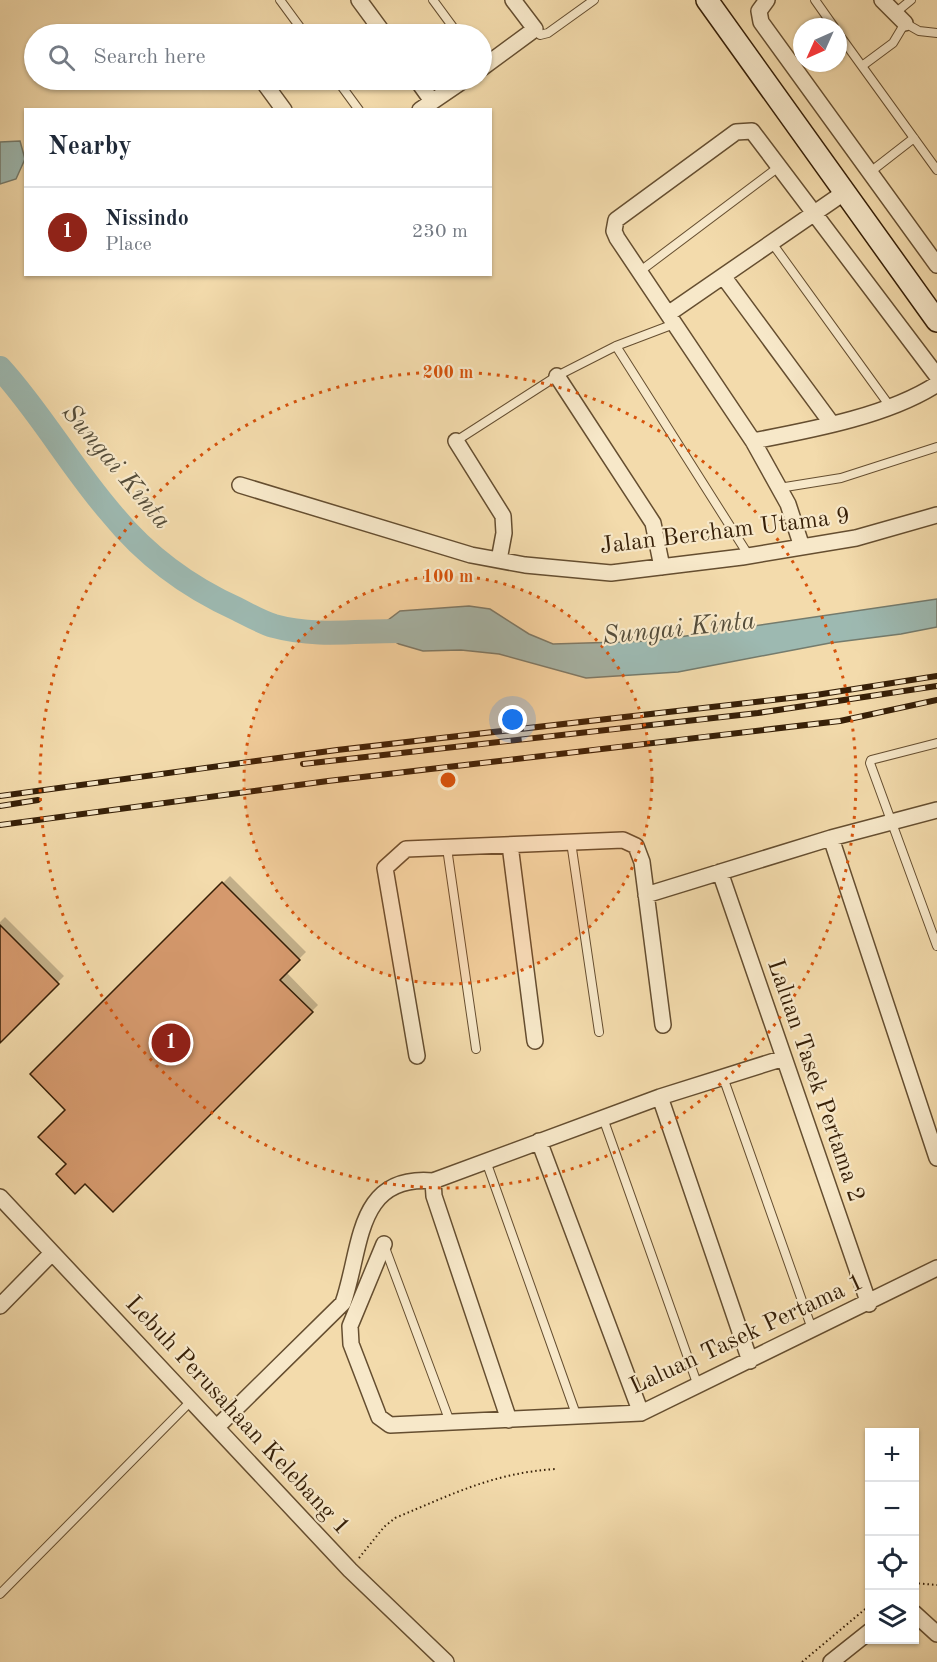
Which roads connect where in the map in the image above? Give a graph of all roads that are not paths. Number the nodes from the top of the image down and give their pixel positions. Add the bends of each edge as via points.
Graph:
1 (280, 0) edge
2 (359, 0) edge
3 (433, 0) edge
4 (513, 0) edge
5 (707, 0) edge
6 (815, 0) edge
7 (882, 0) edge
8 (911, 0) edge
9 (766, 1) edge
10 (589, 2) edge
11 (828, 18) edge
12 (899, 18) junction
13 (298, 24) edge
14 (377, 24) edge
15 (451, 24) edge
16 (535, 29) junction
17 (937, 33) edge
18 (847, 45) edge
19 (492, 61) edge
20 (862, 66) junction
21 (269, 90) edge
22 (344, 90) edge
23 (421, 90) edge
24 (449, 90) edge
25 (426, 105) edge
26 (283, 108) edge
27 (358, 108) edge
28 (914, 138) junction
29 (780, 166) junction
30 (937, 170) edge
31 (869, 173) junction
32 (845, 192) junction
33 (815, 214) junction
34 (772, 243) junction
35 (937, 266) edge
36 (639, 272) junction
37 (723, 276) junction
38 (671, 319) junction
39 (937, 321) edge
40 (616, 346) junction
41 (557, 376) junction
42 (937, 376) edge
43 (937, 384) edge
44 (889, 405) junction
45 (832, 424) junction
46 (456, 441) joint
47 (753, 441) junction
48 (937, 447) edge
49 (240, 485) dead end
50 (779, 488) junction
51 (937, 516) edge
52 (802, 547) junction
53 (749, 556) junction
54 (499, 560) junction
55 (662, 567) junction
56 (937, 743) edge
57 (937, 810) edge
58 (891, 822) junction
59 (831, 838) junction
60 (571, 842) junction
61 (510, 845) junction
62 (447, 848) junction
63 (720, 872) junction
64 (646, 895) junction
65 (937, 946) edge
66 (663, 1025) dead end
67 (599, 1032) dead end
68 (535, 1041) dead end
69 (476, 1049) dead end
70 (417, 1056) dead end
71 (784, 1058) junction
72 (723, 1077) junction
73 (660, 1097) junction
74 (603, 1118) junction
75 (538, 1141) junction
76 (937, 1158) edge
77 (485, 1160) junction
78 (434, 1181) junction
79 (0, 1197) edge
80 (384, 1244) joint
81 (52, 1252) junction
82 (937, 1268) edge
83 (869, 1304) junction
84 (0, 1306) edge
85 (813, 1331) junction
86 (750, 1361) junction
87 (698, 1386) junction
88 (192, 1400) junction
89 (641, 1413) junction
90 (577, 1417) junction
91 (509, 1420) junction
92 (450, 1422) junction
93 (217, 1427) junction
94 (0, 1594) edge
95 (919, 1617) edge
96 (937, 1634) edge
97 (865, 1635) edge
98 (446, 1662) edge
99 (831, 1662) edge

1 - 13 lane
2 - 14 street
3 - 15 lane
4 - 16 street
5 - 32 street
6 - 11 lane
7 - 12 street
8 - 12 lane
9 - 31 street via 759,11 761,22
10 - 16 lane via 548,33 540,34
12 - 17 lane via 919,31
12 - 20 lane via 893,43
16 - 19 street
18 - 20 lane
20 - 28 lane
21 - 26 street
22 - 27 lane
23 - 25 street
24 - 25 street
28 - 30 lane
28 - 31 lane
29 - 33 street
29 - 36 lane
29 - 36 street via 756,135 747,129 736,132 620,216 614,226 617,238
31 - 35 street
32 - 33 street
32 - 39 street
33 - 34 street
33 - 42 street
34 - 37 street
34 - 44 lane
36 - 38 street
37 - 38 street
37 - 45 street
38 - 40 lane
38 - 47 street
40 - 41 lane
40 - 53 lane
41 - 46 lane
41 - 55 street via 653,523
43 - 44 street via 918,396
44 - 45 street
45 - 47 street
46 - 54 street via 503,516
47 - 50 street
48 - 50 lane via 841,478
49 - 54 street, Jalan Bercham Utama 9
50 - 52 street
51 - 52 street, Jalan Bercham Utama 9 via 872,535
52 - 53 street, Jalan Bercham Utama 9
53 - 55 street, Jalan Bercham Utama 9
54 - 55 street, Jalan Bercham Utama 9 via 610,573
56 - 58 lane via 870,761
57 - 58 street
58 - 59 street
58 - 65 lane
59 - 63 street
59 - 76 street
60 - 61 street
60 - 64 street via 623,840 636,846
60 - 67 lane
61 - 62 street
61 - 68 street
62 - 69 lane
62 - 70 street via 406,849 385,868
63 - 64 street
63 - 71 street, Laluan Tasek Pertama 2
64 - 66 street
71 - 72 street
71 - 83 street, Laluan Tasek Pertama 2
72 - 73 street
72 - 85 lane
73 - 74 street
73 - 86 street
74 - 75 street
74 - 87 lane
75 - 77 street
75 - 89 street
77 - 78 street
77 - 90 lane
78 - 91 street via 434,1196
78 - 93 street via 402,1182 377,1197 343,1303
79 - 81 street, Lebuh Perusahaan Kelebang 1
80 - 92 lane
80 - 92 street, Laluan Tasek Pertama 1 via 350,1326 351,1344 379,1417 390,1425
81 - 84 street
81 - 88 street, Lebuh Perusahaan Kelebang 1
82 - 83 street, Laluan Tasek Pertama 1
83 - 85 street, Laluan Tasek Pertama 1
85 - 86 street, Laluan Tasek Pertama 1
86 - 87 street, Laluan Tasek Pertama 1
87 - 89 street, Laluan Tasek Pertama 1
88 - 93 street, Lebuh Perusahaan Kelebang 1
88 - 94 lane
89 - 90 street, Laluan Tasek Pertama 1
90 - 91 street, Laluan Tasek Pertama 1
91 - 92 street, Laluan Tasek Pertama 1
93 - 98 street, Lebuh Perusahaan Kelebang 1 via 350,1570
95 - 96 street
97 - 99 street

